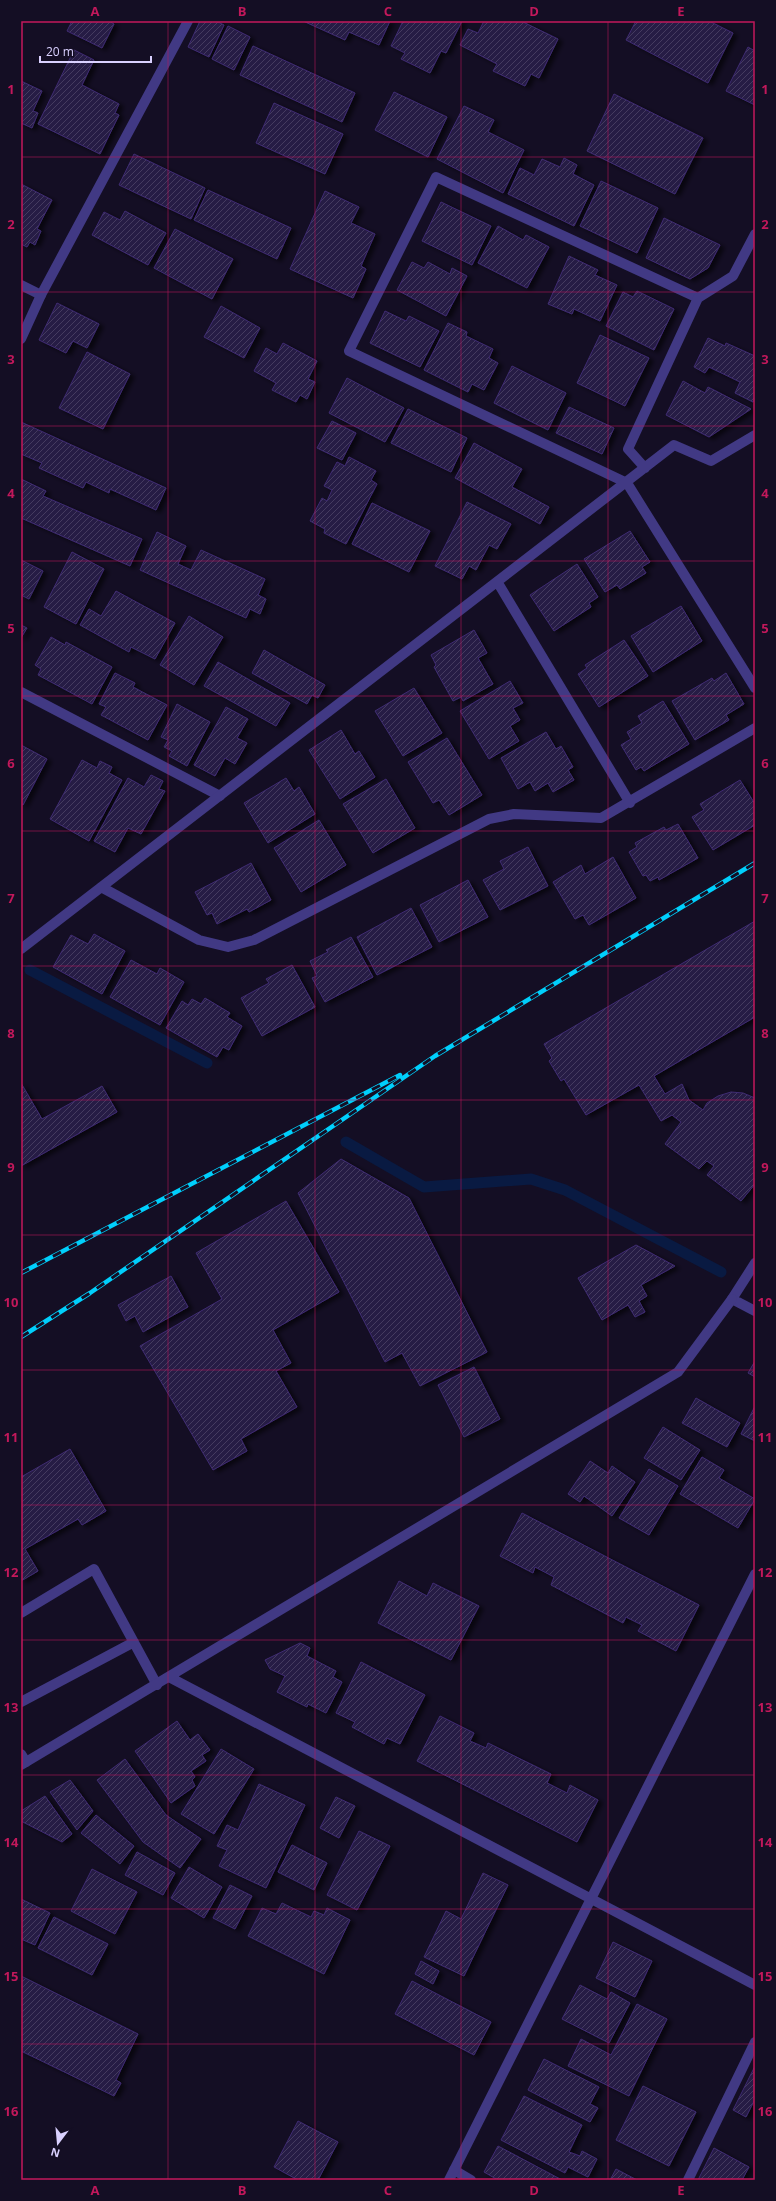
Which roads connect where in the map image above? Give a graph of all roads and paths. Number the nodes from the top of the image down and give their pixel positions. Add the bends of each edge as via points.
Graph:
1 (188, 21) edge
2 (755, 234) edge
3 (21, 285) edge
4 (41, 295) junction
5 (698, 298) junction
6 (21, 339) edge
7 (755, 435) edge
8 (645, 468) junction
9 (627, 483) junction
10 (498, 583) junction
11 (755, 688) edge
12 (21, 692) edge
13 (755, 728) edge
14 (220, 796) junction
15 (630, 803) junction
16 (101, 887) junction
17 (21, 949) edge
18 (755, 1263) edge
19 (732, 1299) junction
20 (755, 1311) edge
21 (755, 1574) edge
22 (21, 1612) edge
23 (134, 1642) junction
24 (169, 1677) junction
25 (157, 1685) junction
26 (21, 1702) edge
27 (23, 1760) edge
28 (592, 1898) junction
29 (755, 1985) edge
30 (755, 2042) edge
31 (454, 2170) junction
32 (449, 2180) edge
33 (472, 2180) edge
34 (688, 2180) edge

1 - 4 street
2 - 5 street via 732,276
3 - 4 street
4 - 6 street
5 - 8 street via 628,449
5 - 9 street via 436,177 348,351
7 - 8 street via 711,461 674,445
8 - 9 street
9 - 10 street
9 - 11 street
10 - 14 street
10 - 15 street
12 - 14 street
13 - 15 street
14 - 16 street
15 - 16 street via 601,818 514,814 489,819 254,940 228,947 199,940
16 - 17 street
18 - 19 street
19 - 20 street
19 - 24 street via 678,1372
21 - 28 street
22 - 23 street via 94,1569
23 - 25 street
23 - 26 street
24 - 25 street
24 - 28 street
25 - 27 street
28 - 29 street
28 - 31 street
30 - 34 street
31 - 32 street
31 - 33 street

